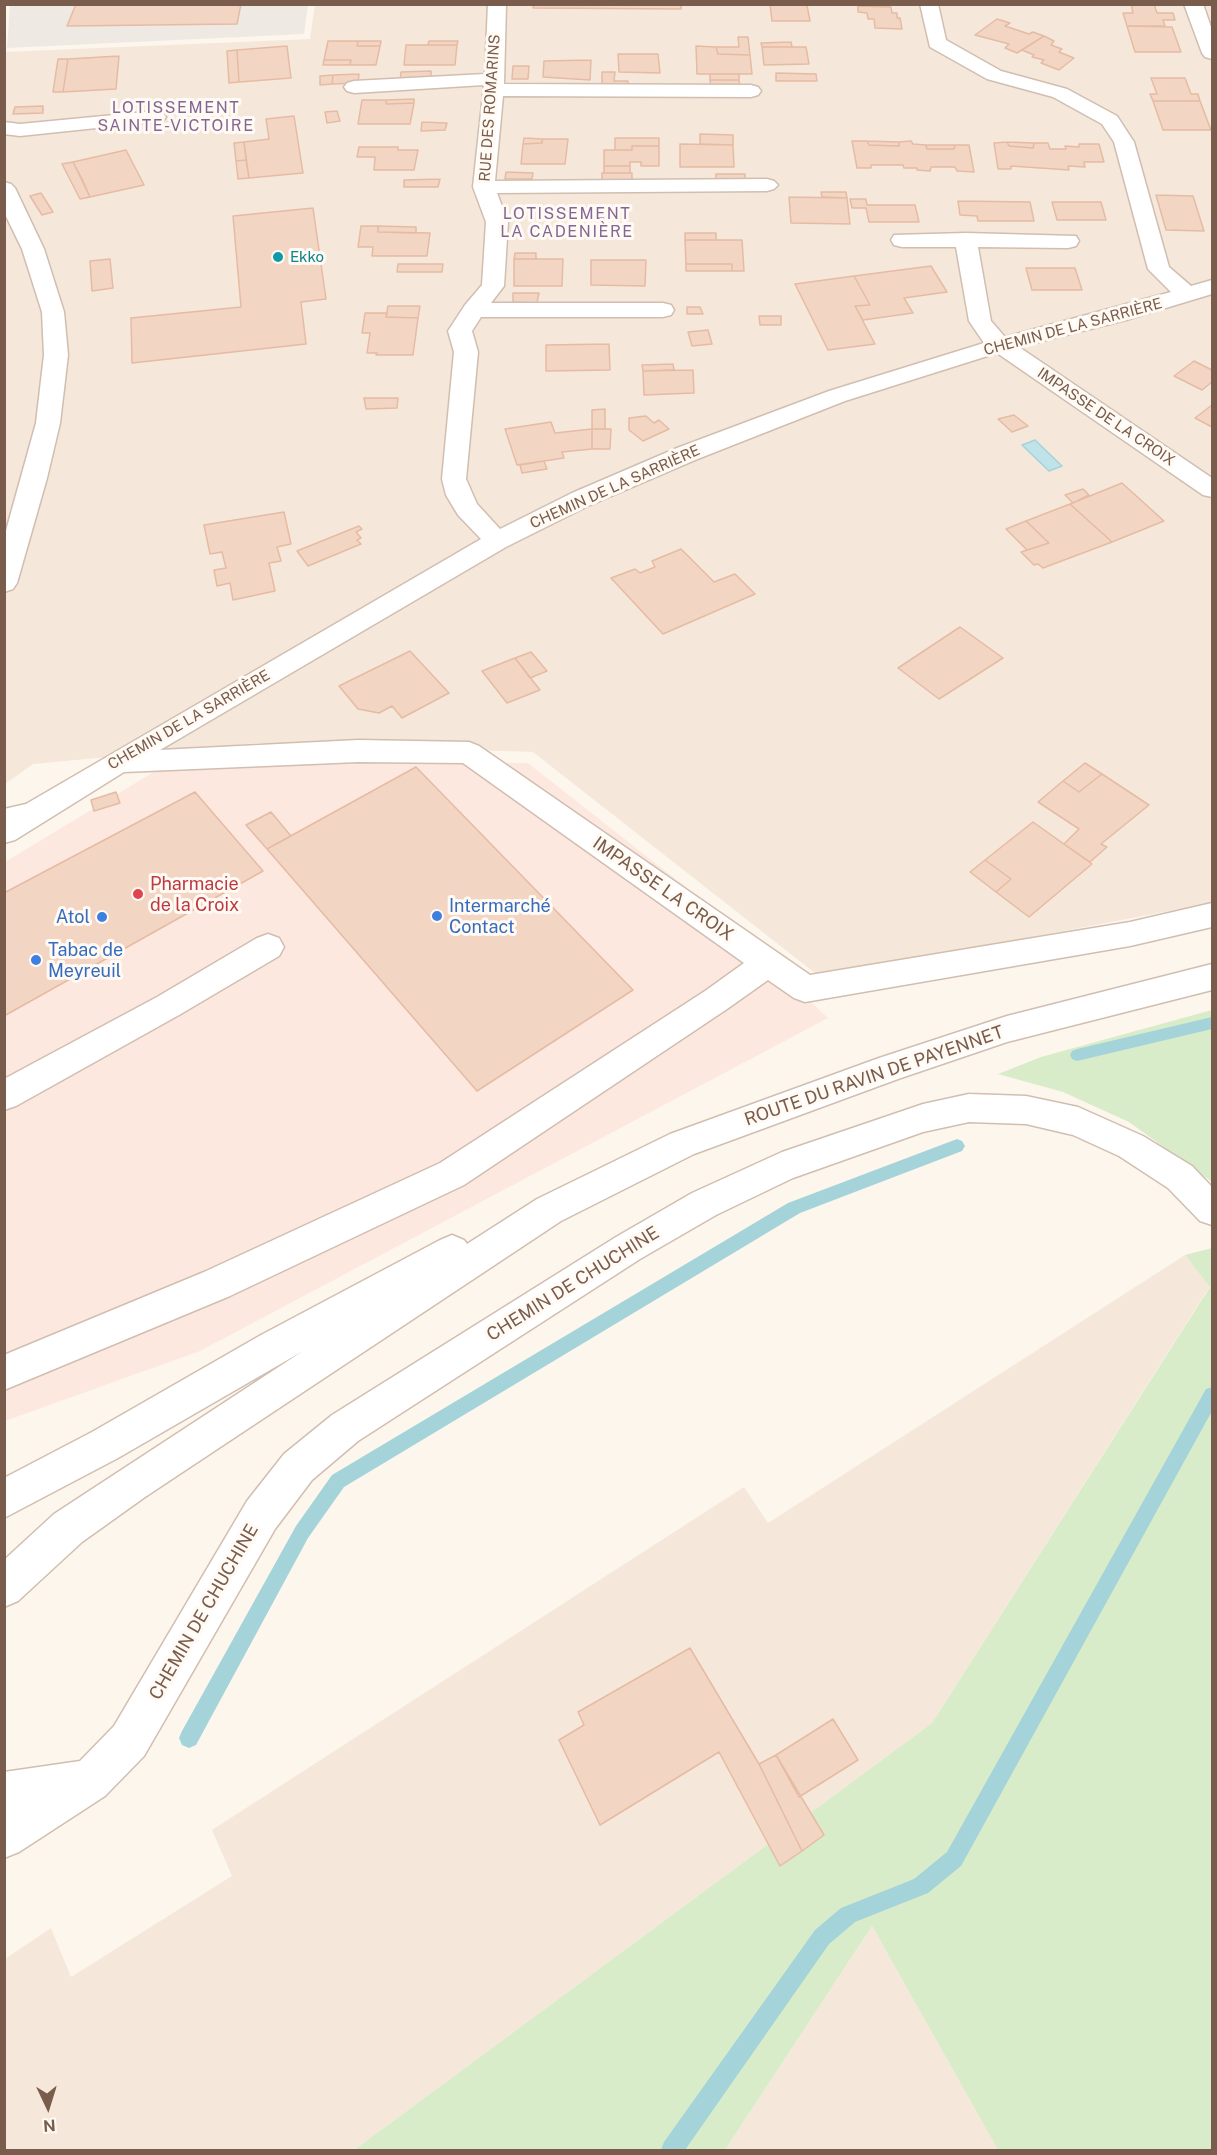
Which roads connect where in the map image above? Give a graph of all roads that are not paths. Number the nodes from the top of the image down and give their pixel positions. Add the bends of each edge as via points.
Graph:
1 (497, 4) edge
2 (929, 4) edge
3 (1193, 4) edge
4 (1212, 53) edge
5 (494, 84) junction
6 (354, 87) dead end
7 (751, 91) dead end
8 (156, 117) dead end
9 (10, 132) edge
10 (767, 185) dead end
11 (484, 187) junction
12 (4, 188) edge
13 (902, 240) dead end
14 (966, 240) junction
15 (1068, 241) dead end
16 (1212, 287) edge
17 (1187, 296) junction
18 (473, 310) junction
19 (663, 310) dead end
20 (1000, 345) junction
21 (1212, 489) edge
22 (497, 541) junction
23 (4, 583) edge
24 (118, 761) junction
25 (34, 813) junction
26 (4, 820) edge
27 (4, 832) edge
28 (1212, 915) edge
29 (268, 947) dead end
30 (767, 963) junction
31 (1212, 977) edge
32 (4, 1096) edge
33 (549, 1210) junction
34 (1212, 1210) edge
35 (4, 1373) edge
36 (4, 1499) edge
37 (4, 1587) edge
38 (90, 1781) junction
39 (4, 1793) edge
40 (4, 1837) edge

1 - 5 street, RUE DES ROMARINS
2 - 17 street via 937,43 994,75 1060,93 1110,120 1124,142 1159,269
3 - 4 street
5 - 6 street
5 - 7 street
5 - 11 street, RUE DES ROMARINS
8 - 9 street
10 - 11 street
11 - 18 street, RUE DES ROMARINS via 497,222 493,286
12 - 23 street via 33,249 52,312 56,355 48,423
13 - 14 street
14 - 15 street
14 - 20 street, IMPASSE DE LA CROIX via 980,321
16 - 17 street, CHEMIN DE LA SARRIÈRE
17 - 20 street, CHEMIN DE LA SARRIÈRE
18 - 19 street
18 - 22 street, RUE DES ROMARINS via 460,331 466,352 454,479 467,509
20 - 21 street, IMPASSE DE LA CROIX
20 - 22 street, CHEMIN DE LA SARRIÈRE via 837,396 696,450 581,499
22 - 24 street, CHEMIN DE LA SARRIÈRE
24 - 25 street, CHEMIN DE LA SARRIÈRE
24 - 30 street, IMPASSE LA CROIX via 358,751 469,753
25 - 26 street
25 - 27 street, CHEMIN DE LA SARRIÈRE
28 - 30 street, IMPASSE LA CROIX via 1130,934 805,989
29 - 32 street
30 - 35 street via 452,1174 217,1284
31 - 33 street, ROUTE DU RAVIN DE PAYENNET via 1007,1029 891,1068 682,1144
33 - 36 street via 504,1223
33 - 37 street via 131,1484 68,1528
34 - 38 street, CHEMIN DE CHUCHINE via 1180,1177 1131,1146 1078,1122 1026,1110 969,1108 923,1118 782,1167 704,1204 345,1428 298,1467 261,1515 129,1741
38 - 39 street
38 - 40 street, CHEMIN DE CHUCHINE

